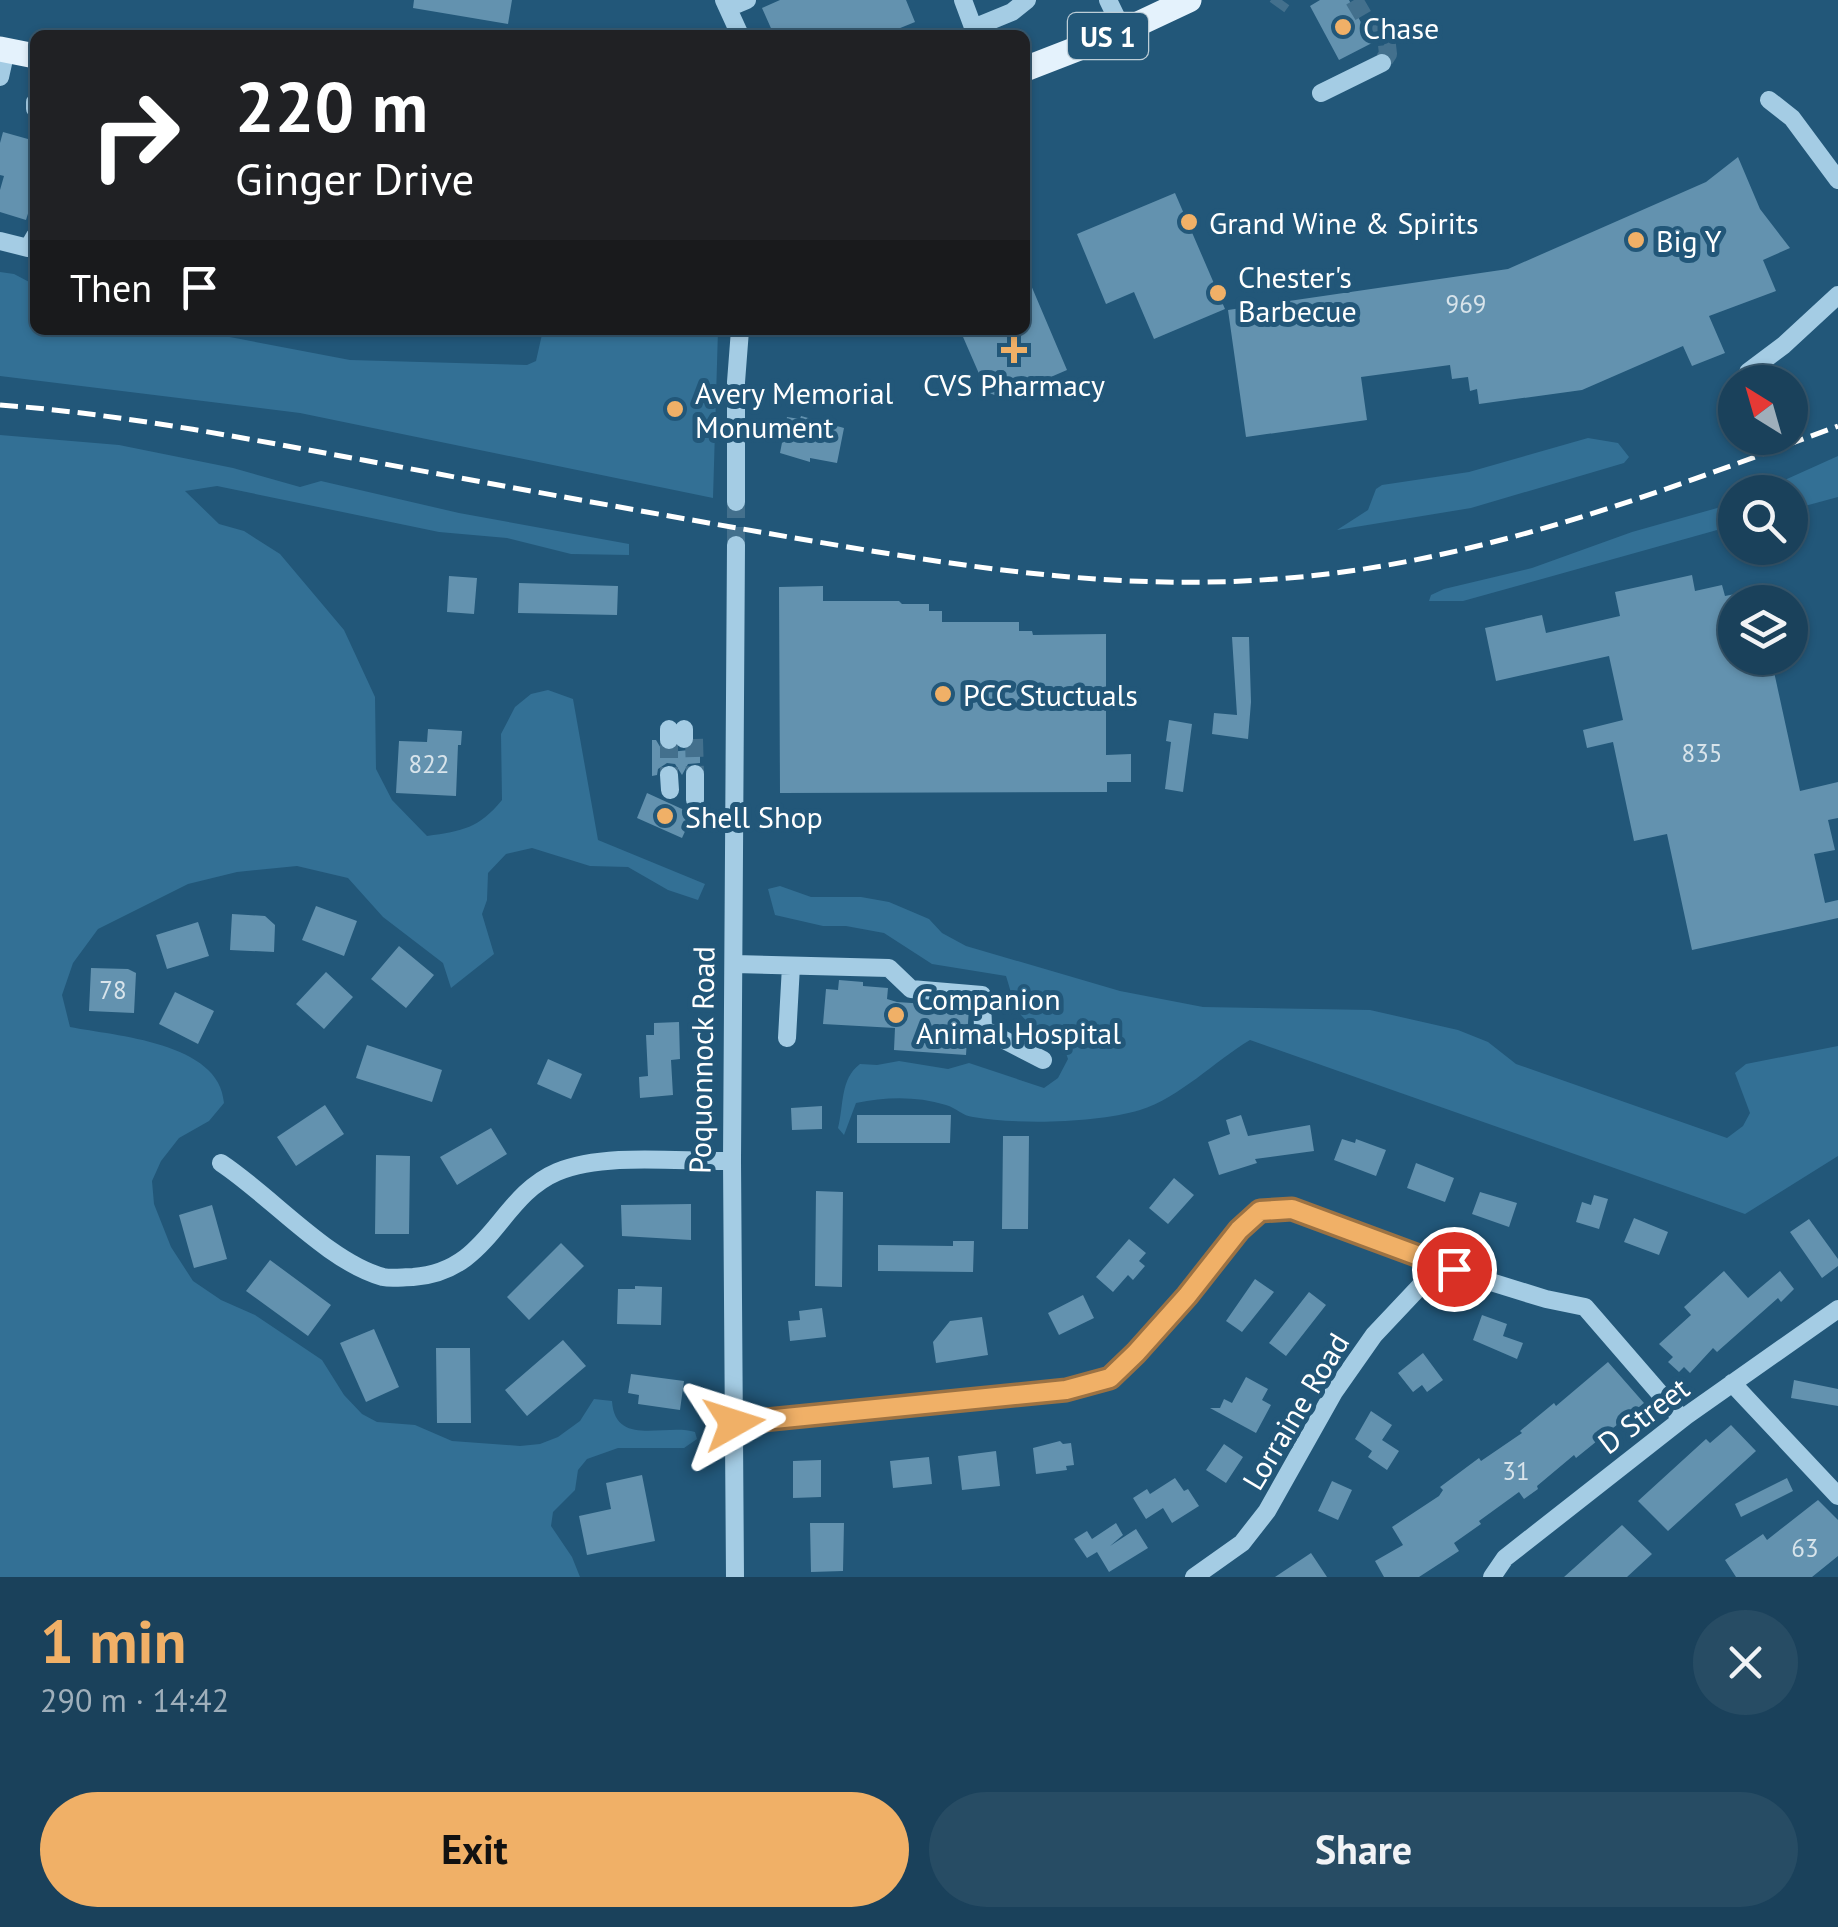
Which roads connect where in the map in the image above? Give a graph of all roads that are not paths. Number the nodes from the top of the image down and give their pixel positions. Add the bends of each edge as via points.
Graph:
1 (747, 0) edge
2 (963, 0) edge
3 (1027, 0) edge
4 (1108, 0) edge
5 (1189, 0) edge
6 (726, 4) edge
7 (738, 30) edge
8 (975, 30) edge
9 (977, 30) edge
10 (1123, 31) junction
11 (3, 50) edge
12 (30, 55) edge
13 (1382, 62) dead end
14 (1030, 67) edge
15 (0, 77) edge
16 (1321, 93) dead end
17 (1769, 100) dead end
18 (1838, 180) edge
19 (0, 242) edge
20 (30, 245) edge
21 (1838, 294) edge
22 (740, 335) edge
23 (1757, 365) edge
24 (736, 502) tunnel mouth
25 (736, 544) tunnel mouth
26 (735, 964) junction
27 (791, 966) junction
28 (787, 1038) dead end
29 (1042, 1060) dead end
30 (732, 1161) junction
31 (222, 1163) dead end
32 (1439, 1266) junction
33 (1838, 1309) edge
34 (1732, 1383) junction
35 (1682, 1419) junction
36 (734, 1423) junction
37 (1838, 1496) edge
38 (735, 1577) edge
39 (1194, 1577) edge
40 (1492, 1577) edge

1 - 6 street
2 - 8 street
3 - 9 street
4 - 10 street
5 - 10 main road, US 1
6 - 7 street
10 - 14 main road, US 1
11 - 12 main road
11 - 15 street
13 - 16 street
17 - 18 street via 1792,118
19 - 20 street
21 - 23 street
22 - 24 street
25 - 26 street, Poquonnock Road
26 - 27 street
26 - 30 street, Poquonnock Road
27 - 28 street
27 - 29 street via 888,968 910,989 982,994 982,1029
30 - 31 street via 604,1162 555,1173 458,1263 428,1276 386,1278 347,1262
30 - 36 street, Poquonnock Road
32 - 35 street via 1585,1307
32 - 36 street via 1292,1209 1260,1211 1110,1378 1066,1390
32 - 39 street, Lorraine Road via 1364,1349 1259,1522 1242,1543
33 - 34 street, D Street
34 - 35 street, D Street
34 - 37 street
35 - 40 street, D Street via 1505,1558
36 - 38 street, Poquonnock Road

